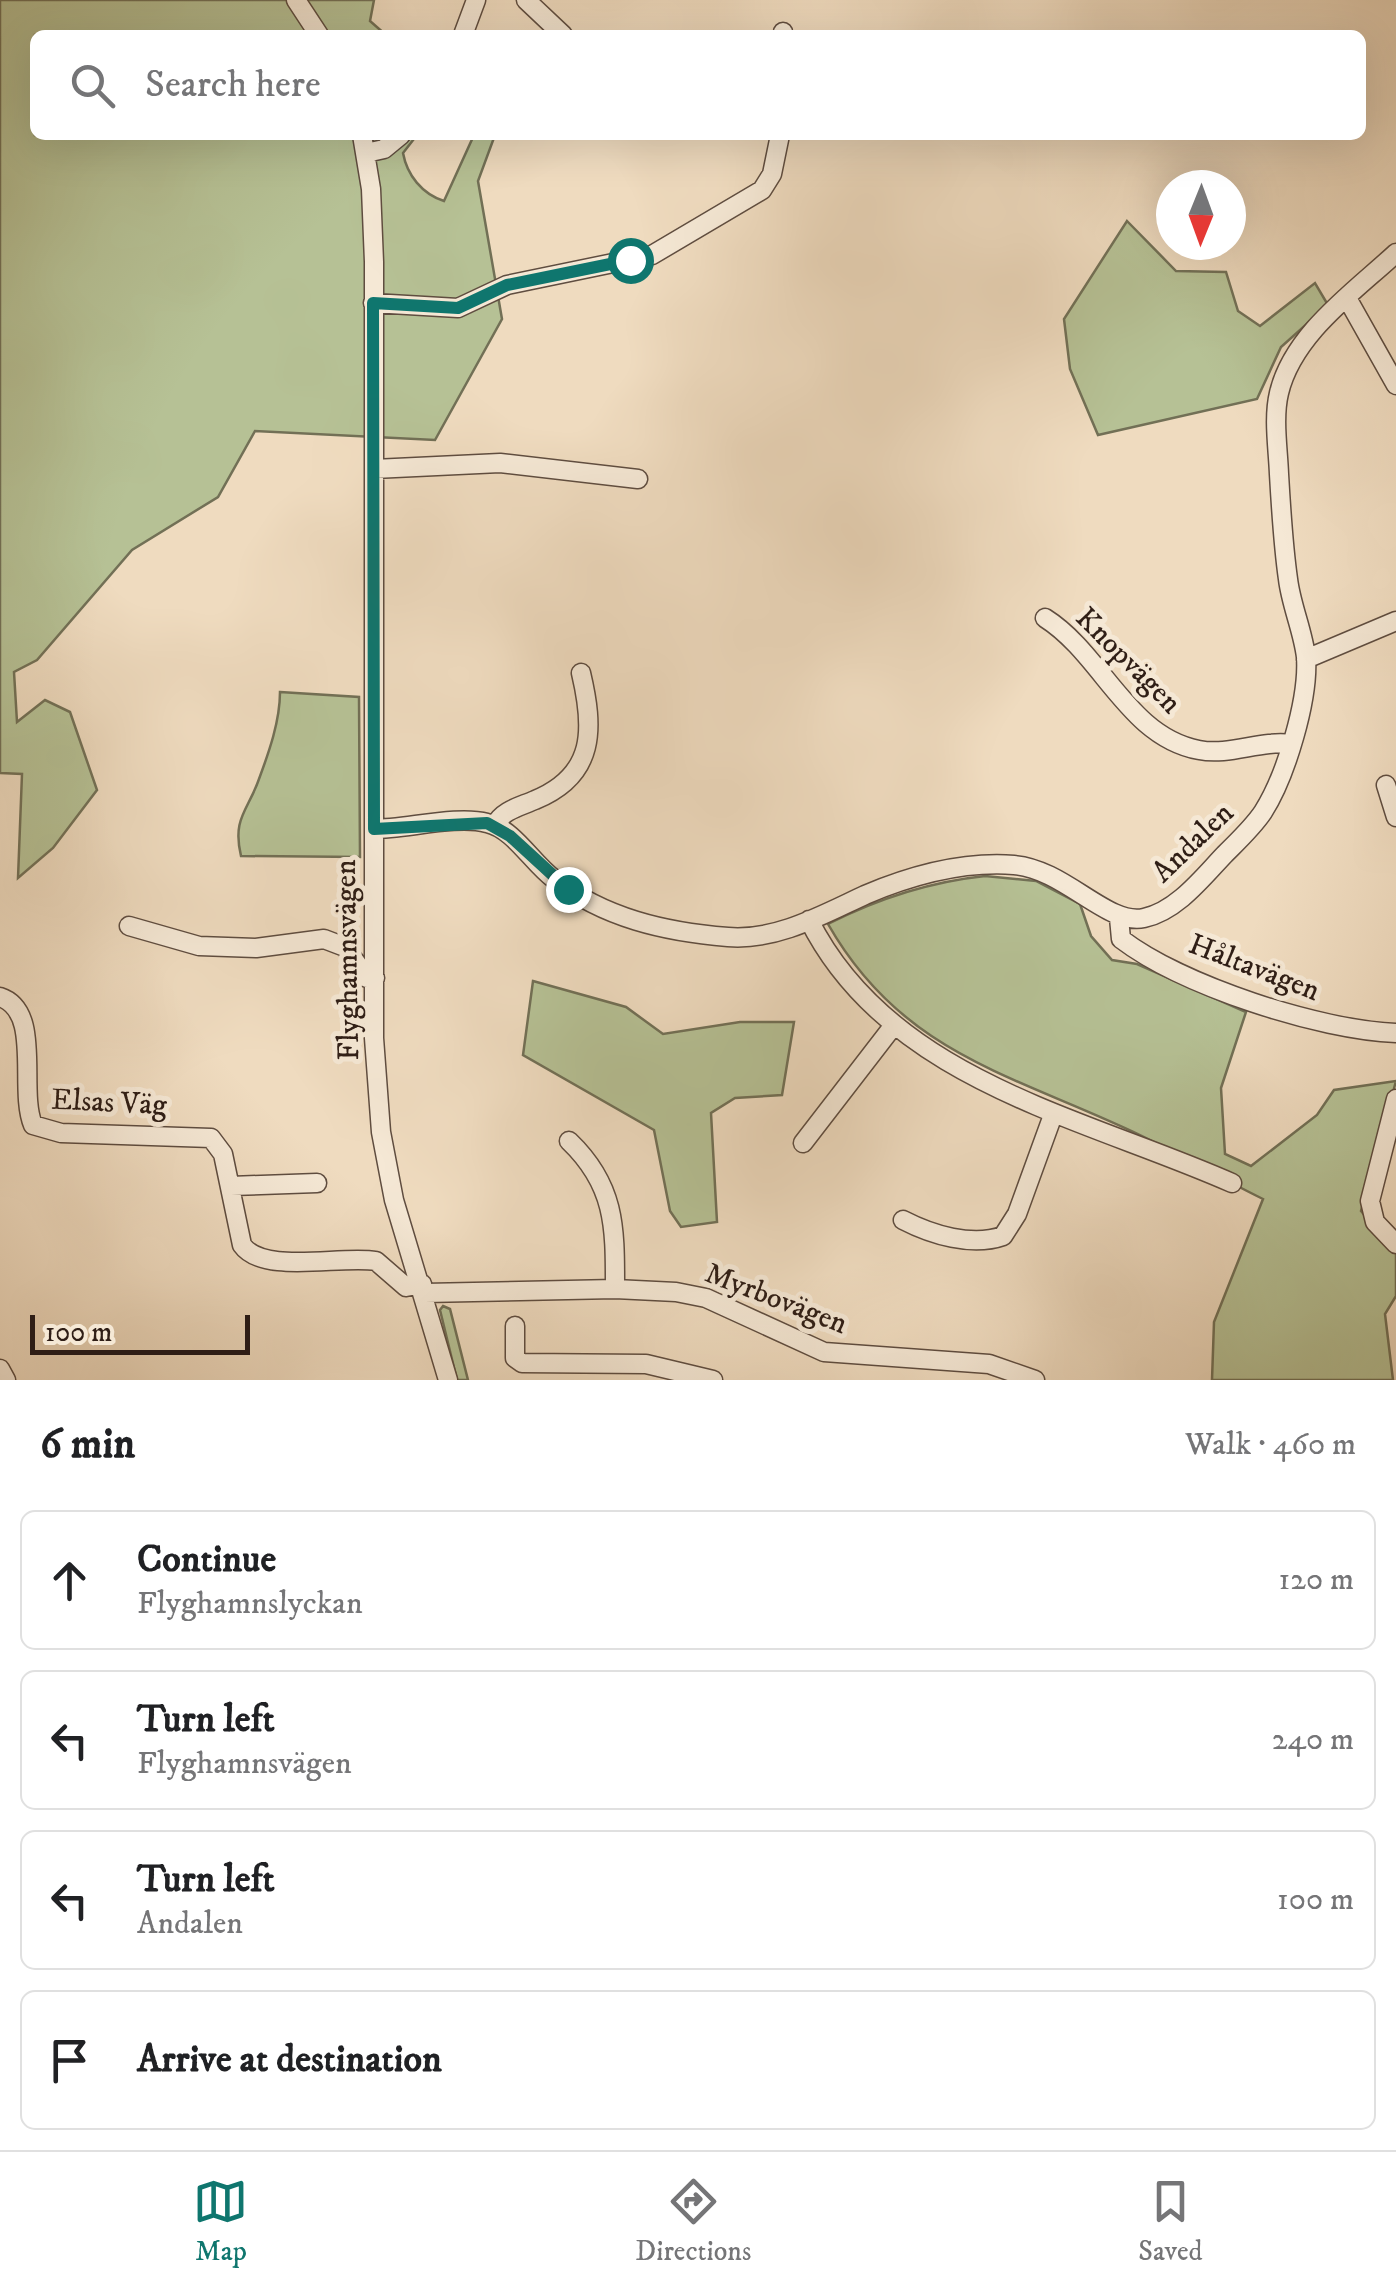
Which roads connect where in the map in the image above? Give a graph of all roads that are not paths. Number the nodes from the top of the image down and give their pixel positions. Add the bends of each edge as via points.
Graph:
1 (296, 0) edge
2 (476, 0) edge
3 (526, 0) edge
4 (316, 30) edge
5 (464, 30) edge
6 (557, 30) edge
7 (395, 140) edge
8 (779, 140) edge
9 (364, 144) edge
10 (1396, 252) edge
11 (1347, 298) junction
12 (373, 303) junction
13 (1396, 385) edge
14 (374, 470) junction
15 (638, 479) dead end
16 (1045, 618) dead end
17 (1396, 621) edge
18 (1306, 659) junction
19 (581, 672) dead end
20 (1291, 744) junction
21 (1386, 785) dead end
22 (1396, 817) edge
23 (495, 826) junction
24 (374, 829) junction
25 (1119, 918) junction
26 (809, 920) junction
27 (129, 926) dead end
28 (375, 978) junction
29 (0, 997) edge
30 (894, 1026) junction
31 (1396, 1032) edge
32 (1396, 1099) edge
33 (1053, 1116) junction
34 (569, 1141) dead end
35 (803, 1143) dead end
36 (317, 1183) dead end
37 (1232, 1183) dead end
38 (231, 1186) junction
39 (904, 1220) dead end
40 (1396, 1244) edge
41 (424, 1288) junction
42 (615, 1288) junction
43 (516, 1326) dead end
44 (0, 1369) edge
45 (584, 1373) edge
46 (6, 1380) edge
47 (448, 1380) edge
48 (713, 1380) edge
49 (1035, 1380) edge

1 - 4 street
2 - 5 street
3 - 6 street
7 - 9 street via 384,149
8 - 12 street via 765,188 652,255 507,285 458,308
9 - 12 street, Flyghamnsvägen via 374,232
10 - 11 street, Andalen
11 - 13 street
11 - 18 street, Andalen via 1292,360 1277,404 1288,581
12 - 14 street, Flyghamnsvägen
14 - 15 street via 500,463
14 - 24 street, Flyghamnsvägen
16 - 20 street, Knopvägen via 1071,634 1159,735 1206,752
17 - 18 street
18 - 20 street, Andalen
19 - 23 street via 591,727 578,766 550,794 508,812
20 - 25 street, Andalen via 1262,815 1189,892 1145,918
21 - 22 street
23 - 24 street via 478,821
23 - 26 street via 568,889 649,926 732,938
24 - 28 street, Flyghamnsvägen
25 - 26 street via 1069,883 1013,865 906,878
25 - 31 street, Håltavägen via 1121,939 1186,974 1344,1030
26 - 30 street via 826,955
27 - 28 street via 200,946 256,948 324,939 340,943
28 - 41 street, Flyghamnsvägen via 381,1132 394,1200
29 - 38 street, Elsas Väg via 17,1006 25,1025 33,1125 60,1133 202,1135 218,1144
30 - 33 street
30 - 35 street
32 - 40 street via 1370,1201 1375,1222
33 - 37 street
33 - 39 street via 1003,1236 978,1241 924,1231
34 - 42 street via 589,1160 610,1205 617,1236
36 - 38 street
38 - 41 street, Elsas Väg via 242,1246 257,1260 376,1260 406,1287
41 - 42 street, Myrbovägen
41 - 47 street, Flyghamnsvägen
42 - 49 street, Myrbovägen via 706,1298 824,1352 989,1364
43 - 45 street via 517,1362
44 - 46 street
45 - 48 street via 658,1366

